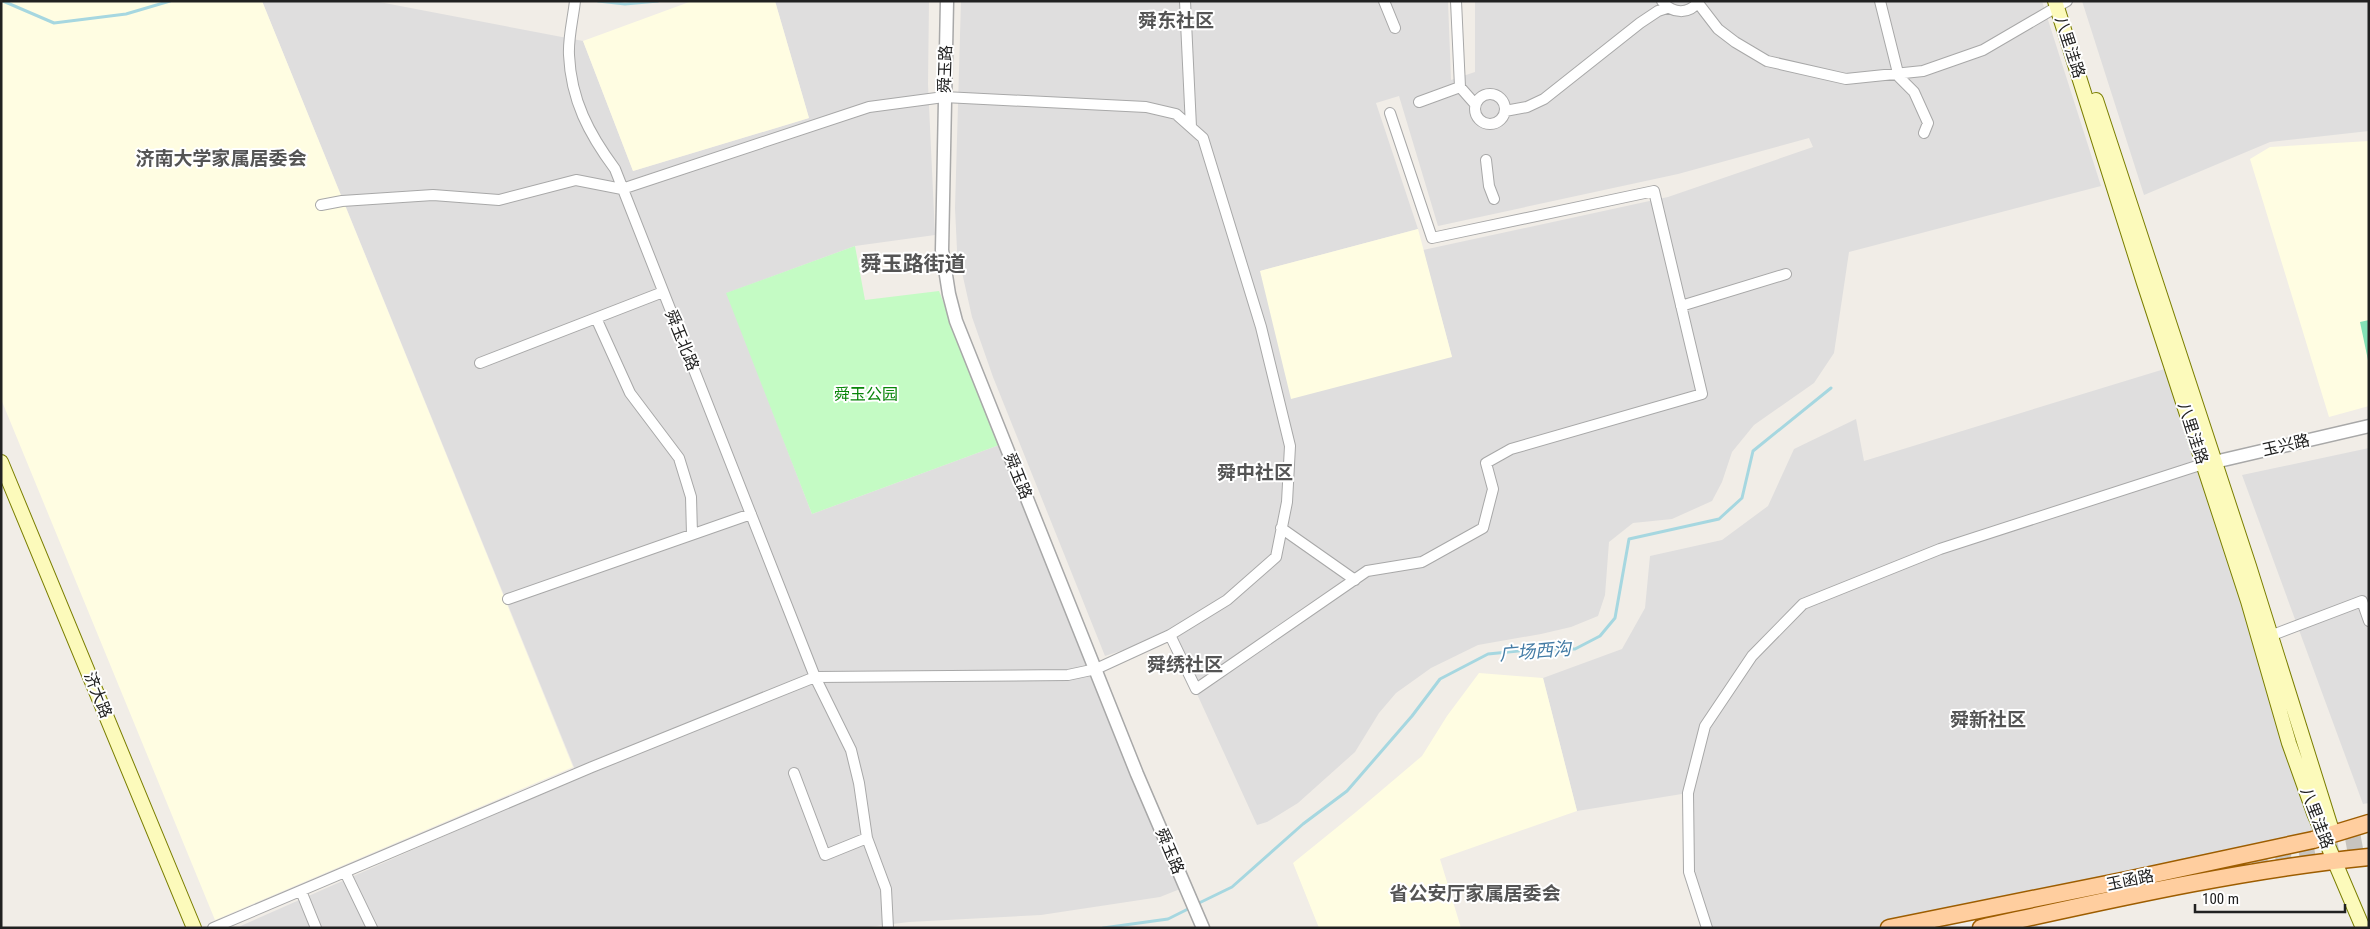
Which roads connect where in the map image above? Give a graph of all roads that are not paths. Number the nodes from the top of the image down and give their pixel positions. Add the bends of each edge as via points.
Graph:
1 (575, 1) edge
2 (947, 1) edge
3 (1185, 1) edge
4 (1384, 1) edge
5 (1456, 1) edge
6 (1880, 1) edge
7 (1699, 2) edge
8 (2062, 2) edge
9 (1665, 4) edge
10 (1395, 28) dead end
11 (1898, 73) junction
12 (1460, 87) junction
13 (944, 97) junction
14 (1419, 102) dead end
15 (1475, 104) junction
16 (1505, 111) junction
17 (1390, 113) dead end
18 (1191, 128) junction
19 (1924, 133) dead end
20 (1486, 160) dead end
21 (622, 189) junction
22 (1494, 200) dead end
23 (321, 205) dead end
24 (1786, 274) dead end
25 (663, 292) junction
26 (1681, 306) junction
27 (596, 318) junction
28 (480, 363) dead end
29 (2369, 426) edge
30 (1, 462) edge
31 (2209, 463) junction
32 (751, 514) junction
33 (1282, 528) junction
34 (692, 534) junction
35 (1355, 580) junction
36 (508, 599) dead end
37 (2369, 621) edge
38 (1170, 634) junction
39 (2270, 636) junction
40 (1096, 669) junction
41 (815, 677) junction
42 (794, 774) dead end
43 (2369, 823) edge
44 (2328, 835) junction
45 (867, 838) junction
46 (2369, 857) edge
47 (2339, 861) junction
48 (345, 872) junction
49 (301, 890) junction
50 (2369, 925) edge
51 (1202, 927) edge
52 (194, 928) edge
53 (213, 928) edge
54 (316, 928) edge
55 (372, 928) edge
56 (888, 928) edge
57 (1707, 928) edge
58 (1889, 928) edge
59 (1981, 928) edge
60 (2363, 928) edge

1 - 21 street, 舜玉北路 via 569,55 577,106
2 - 13 street, 舜玉路
3 - 18 street
4 - 10 street
5 - 12 street
6 - 11 street
7 - 9 street via 1687,11 1673,11
7 - 11 street via 1718,29 1767,61 1846,79
8 - 11 street via 1983,50 1924,72
8 - 31 main road, 八里洼路
9 - 16 street via 1544,99 1527,107
11 - 19 street via 1914,92 1928,123
12 - 14 street
12 - 15 street
13 - 18 street via 1146,108 1176,114
13 - 21 street via 869,107
13 - 40 street, 舜玉路 via 942,250 956,321
15 - 16 street via 1481,96 1496,94 1503,101
15 - 16 street via 1477,117 1488,124 1497,122
17 - 26 street via 1432,238 1654,191
18 - 33 street via 1202,138 1239,254 1261,327 1290,446
20 - 22 street
21 - 23 street via 576,180 499,200 433,195 342,200
21 - 25 street, 舜玉北路
24 - 26 street
25 - 27 street
25 - 32 street, 舜玉北路
26 - 35 street via 1702,394 1511,449 1486,463 1493,489 1483,528 1422,562 1367,571
27 - 28 street
27 - 34 street via 630,393 679,458 691,497
29 - 31 street, 玉兴路
30 - 52 main road, 济大路
31 - 39 main road, 八里洼路
31 - 44 main road, 八里洼路 via 2289,743
31 - 57 street via 1940,549 1803,604 1752,656 1705,726 1688,793 1689,872
32 - 34 street
32 - 41 street, 舜玉北路
33 - 35 street
33 - 38 street via 1276,557 1227,600
34 - 36 street
35 - 38 street via 1196,689
37 - 39 street via 2362,601
38 - 40 street
39 - 44 main road, 八里洼路
40 - 41 street via 1068,675
40 - 51 street, 舜玉路
41 - 45 street, 舜玉北路 via 851,750
41 - 48 street
42 - 45 street via 825,855
43 - 44 main road, 玉函路
44 - 47 main road, 八里洼路
44 - 58 main road, 玉函路
45 - 56 street, 舜玉北路 via 886,889
46 - 47 main road, 玉函路
47 - 50 main road
47 - 59 main road, 玉函路 via 2136,894
47 - 60 main road
48 - 49 street
48 - 55 street
49 - 53 street
49 - 54 street

